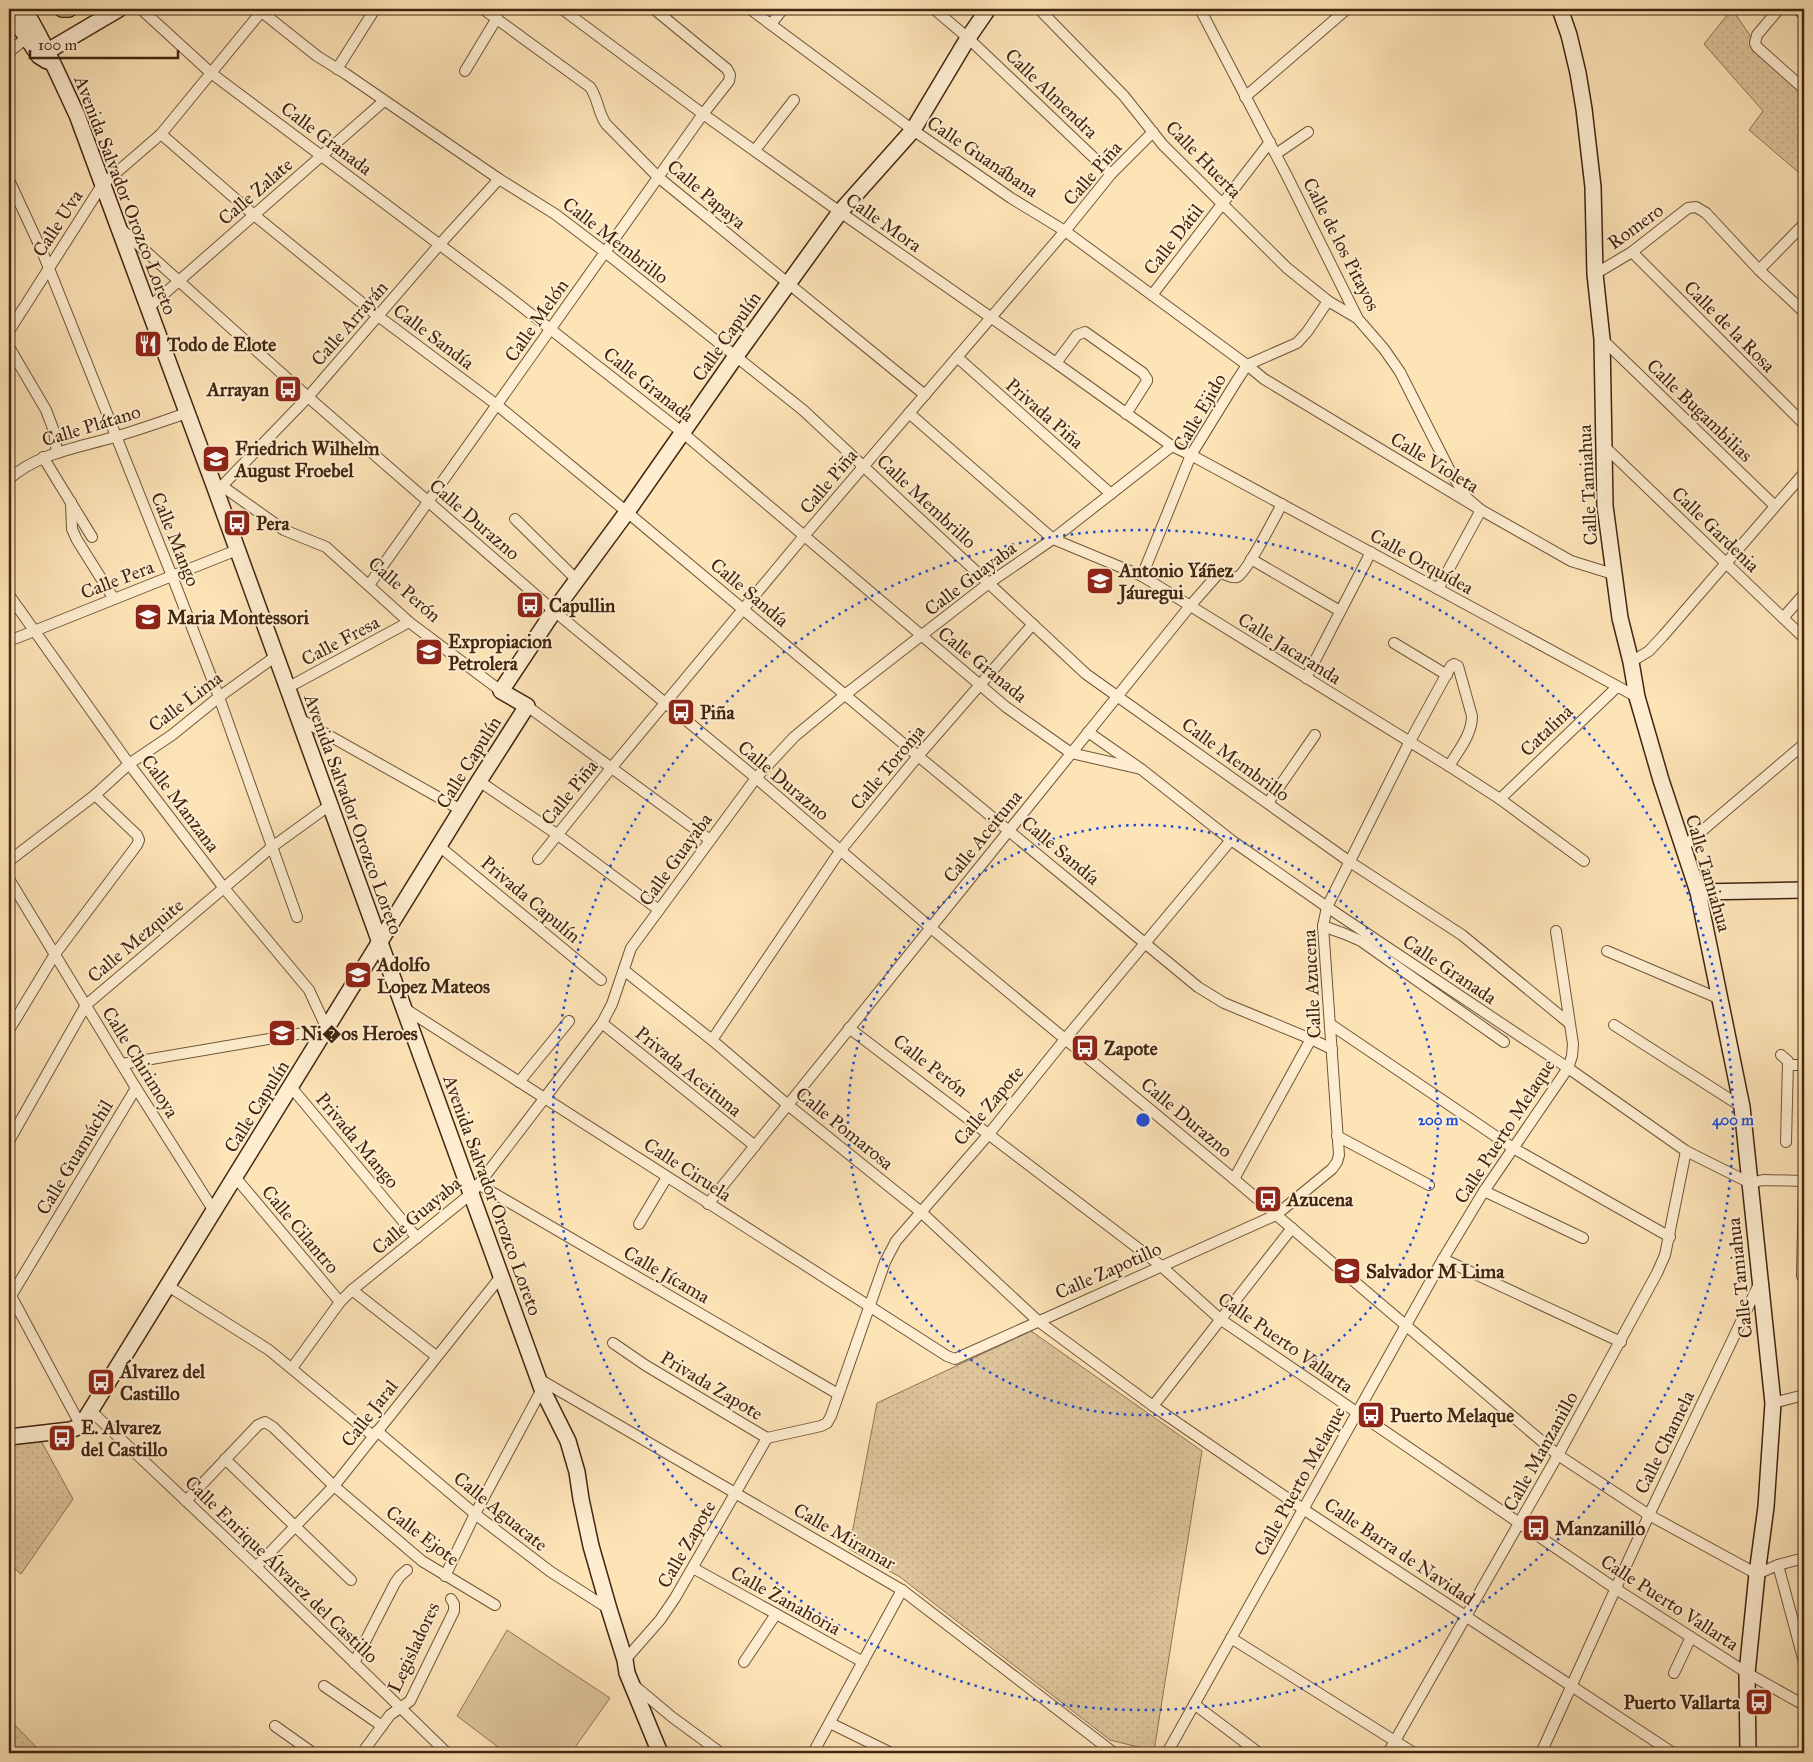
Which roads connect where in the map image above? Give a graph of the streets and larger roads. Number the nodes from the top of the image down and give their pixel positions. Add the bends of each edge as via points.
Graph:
1 (24, 9) edge
2 (62, 9) edge
3 (68, 9) edge
4 (119, 9) edge
5 (141, 9) edge
6 (375, 9) edge
7 (483, 9) edge
8 (654, 9) edge
9 (750, 9) edge
10 (783, 9) edge
11 (934, 9) edge
12 (988, 9) edge
13 (1039, 9) edge
14 (1200, 9) edge
15 (1347, 9) edge
16 (1560, 9) edge
17 (1779, 9) edge
18 (1797, 9) edge
19 (259, 10) edge
20 (9, 11) edge
21 (569, 11) edge
22 (1804, 15) edge
23 (497, 18) junction
24 (771, 24) junction
25 (31, 34) junction
26 (968, 38) junction
27 (9, 52) edge
28 (46, 57) junction
29 (337, 69) junction
30 (465, 71) dead end
31 (211, 73) junction
32 (1804, 89) edge
33 (1246, 96) junction
34 (384, 100) junction
35 (794, 100) dead end
36 (703, 114) junction
37 (913, 130) junction
38 (1153, 132) junction
39 (1308, 132) dead end
40 (161, 134) junction
41 (1270, 142) junction
42 (755, 150) junction
43 (1276, 154) junction
44 (321, 156) junction
45 (1111, 174) junction
46 (658, 177) junction
47 (499, 179) junction
48 (9, 180) edge
49 (102, 185) junction
50 (1222, 204) junction
51 (840, 212) junction
52 (254, 215) junction
53 (1804, 224) edge
54 (118, 227) junction
55 (1065, 231) junction
56 (440, 244) junction
57 (605, 252) junction
58 (1632, 252) junction
59 (49, 268) junction
60 (1759, 270) junction
61 (1595, 274) junction
62 (178, 282) junction
63 (788, 283) junction
64 (1152, 296) junction
65 (1328, 301) junction
66 (148, 308) junction
67 (1804, 312) edge
68 (378, 316) junction
69 (990, 318) junction
70 (1358, 319) junction
71 (550, 329) junction
72 (9, 331) edge
73 (1602, 339) junction
74 (9, 347) edge
75 (736, 356) junction
76 (957, 357) junction
77 (1056, 363) junction
78 (1247, 365) junction
79 (925, 395) junction
80 (308, 397) junction
81 (496, 405) junction
82 (187, 413) junction
83 (909, 413) junction
84 (1126, 414) junction
85 (1804, 424) edge
86 (683, 433) junction
87 (116, 437) junction
88 (1604, 445) junction
89 (1172, 446) junction
90 (58, 453) junction
91 (1192, 455) junction
92 (43, 457) junction
93 (864, 466) junction
94 (1804, 473) edge
95 (9, 478) edge
96 (218, 487) junction
97 (1111, 494) junction
98 (428, 501) junction
99 (71, 502) junction
100 (1282, 504) junction
101 (1775, 506) junction
102 (1481, 510) junction
103 (628, 512) junction
104 (516, 519) dead end
105 (804, 536) junction
106 (92, 537) dead end
107 (1053, 539) junction
108 (237, 550) junction
109 (1371, 552) junction
110 (1251, 559) junction
111 (1726, 562) junction
112 (1613, 574) junction
113 (172, 576) junction
114 (1142, 576) junction
115 (577, 580) junction
116 (989, 583) junction
117 (369, 585) junction
118 (1438, 589) junction
119 (1804, 594) edge
120 (9, 595) edge
121 (114, 599) junction
122 (1190, 606) junction
123 (743, 609) junction
124 (554, 611) junction
125 (1340, 611) junction
126 (1783, 618) junction
127 (409, 622) junction
128 (1033, 624) junction
129 (33, 631) junction
130 (922, 636) junction
131 (1804, 638) edge
132 (9, 640) edge
133 (1394, 643) dead end
134 (276, 656) junction
135 (1631, 662) junction
136 (1447, 675) junction
137 (1306, 678) junction
138 (980, 685) junction
139 (1617, 687) junction
140 (287, 688) junction
141 (501, 691) junction
142 (846, 694) junction
143 (1118, 696) junction
144 (219, 697) junction
145 (1637, 697) junction
146 (665, 703) junction
147 (527, 706) junction
148 (298, 718) junction
149 (1088, 732) junction
150 (1314, 735) dead end
151 (1409, 743) junction
152 (1804, 744) edge
153 (1071, 754) junction
154 (918, 756) junction
155 (130, 764) junction
156 (1449, 766) junction
157 (612, 767) junction
158 (1141, 769) junction
159 (756, 778) junction
160 (479, 781) junction
161 (95, 795) junction
162 (1500, 799) junction
163 (1268, 803) junction
164 (330, 806) junction
165 (461, 810) junction
166 (1009, 830) junction
167 (558, 835) junction
168 (710, 840) junction
169 (1231, 840) junction
170 (439, 846) junction
171 (272, 847) junction
172 (1683, 847) junction
173 (840, 851) junction
174 (538, 858) dead end
175 (9, 861) edge
176 (1584, 861) dead end
177 (1350, 862) junction
178 (9, 879) edge
179 (224, 888) junction
180 (1804, 890) edge
181 (1698, 892) junction
182 (1327, 907) junction
183 (659, 910) junction
184 (297, 917) dead end
185 (1323, 926) junction
186 (931, 928) junction
187 (1556, 931) dead end
188 (1145, 943) junction
189 (379, 944) junction
190 (1608, 951) dead end
191 (55, 954) junction
192 (625, 970) junction
193 (600, 980) dead end
194 (1720, 999) junction
195 (86, 1005) junction
196 (403, 1008) junction
197 (569, 1021) dead end
198 (602, 1023) junction
199 (1569, 1023) junction
200 (1330, 1024) junction
201 (1614, 1025) dead end
202 (327, 1028) junction
203 (849, 1028) junction
204 (9, 1030) edge
205 (1066, 1038) junction
206 (1311, 1039) junction
207 (712, 1040) junction
208 (1504, 1042) dead end
209 (1332, 1049) junction
210 (1781, 1055) dead end
211 (122, 1064) junction
212 (1788, 1065) junction
213 (1804, 1065) edge
214 (1568, 1068) junction
215 (519, 1082) junction
216 (291, 1087) junction
217 (136, 1088) junction
218 (545, 1098) junction
219 (788, 1105) junction
220 (1742, 1107) junction
221 (988, 1135) junction
222 (1337, 1136) junction
223 (9, 1141) edge
224 (1786, 1142) dead end
225 (755, 1146) junction
226 (1513, 1148) junction
227 (1686, 1151) junction
228 (235, 1177) junction
229 (667, 1177) junction
230 (1234, 1179) junction
231 (1804, 1181) edge
232 (1750, 1183) junction
233 (1429, 1184) dead end
234 (475, 1189) junction
235 (1484, 1191) junction
236 (708, 1204) junction
237 (214, 1211) junction
238 (921, 1212) junction
239 (1276, 1214) junction
240 (639, 1224) dead end
241 (1292, 1228) junction
242 (1670, 1237) junction
243 (417, 1238) junction
244 (1583, 1238) dead end
245 (1443, 1259) junction
246 (1160, 1265) junction
247 (502, 1275) junction
248 (1802, 1276) dead end
249 (1759, 1284) junction
250 (168, 1286) junction
251 (352, 1290) junction
252 (10, 1294) edge
253 (340, 1302) junction
254 (870, 1305) junction
255 (1220, 1319) junction
256 (1038, 1321) junction
257 (1407, 1326) junction
258 (1621, 1342) junction
259 (613, 1343) dead end
260 (436, 1356) junction
261 (955, 1359) joint
262 (292, 1368) junction
263 (541, 1384) junction
264 (838, 1394) junction
265 (1804, 1395) edge
266 (1772, 1403) junction
267 (1152, 1406) junction
268 (91, 1411) junction
269 (1357, 1414) junction
270 (827, 1423) joint
271 (81, 1426) junction
272 (375, 1434) junction
273 (9, 1437) edge
274 (768, 1438) junction
275 (1558, 1455) junction
276 (225, 1459) junction
277 (334, 1486) junction
278 (736, 1493) junction
279 (186, 1501) junction
280 (1303, 1509) junction
281 (475, 1514) junction
282 (1649, 1515) junction
283 (1519, 1523) junction
284 (295, 1527) junction
285 (1804, 1558) edge
286 (1778, 1565) junction
287 (256, 1567) junction
288 (693, 1568) junction
289 (408, 1570) dead end
290 (1757, 1574) junction
291 (445, 1576) junction
292 (351, 1580) dead end
293 (1616, 1589) junction
294 (902, 1590) junction
295 (451, 1599) dead end
296 (495, 1605) dead end
297 (609, 1609) junction
298 (776, 1614) junction
299 (1466, 1616) junction
300 (1691, 1637) junction
301 (1231, 1638) junction
302 (626, 1660) junction
303 (744, 1662) dead end
304 (863, 1662) junction
305 (1804, 1662) edge
306 (354, 1663) junction
307 (1674, 1673) dead end
308 (1748, 1673) junction
309 (632, 1684) junction
310 (324, 1686) dead end
311 (1572, 1686) junction
312 (1194, 1704) junction
313 (1804, 1705) edge
314 (401, 1709) junction
315 (830, 1723) junction
316 (275, 1726) dead end
317 (382, 1726) junction
318 (1395, 1741) junction
319 (658, 1752) edge
320 (313, 1753) edge
321 (362, 1753) edge
322 (447, 1753) edge
323 (721, 1753) edge
324 (813, 1753) edge
325 (891, 1753) edge
326 (1114, 1753) edge
327 (1167, 1753) edge
328 (1259, 1753) edge
329 (1388, 1753) edge
330 (1414, 1753) edge
331 (1541, 1753) edge
332 (1673, 1753) edge
333 (1748, 1753) edge

1 - 25 street
2 - 3 street
4 - 28 street
5 - 31 street, Calle Granada
6 - 29 street
7 - 23 street, Calle Papaya
8 - 36 street, Calle Melón via 730,74 729,81
9 - 24 street, Calle Guanábana
10 - 24 street
11 - 26 street, Calle Almendra
12 - 26 street, Calle Capulín
13 - 38 street, Calle Huerta via 1124,96
14 - 33 street, Calle de los Pitayos
15 - 33 street
16 - 61 street, Calle Tamiahua via 1584,109 1593,187
17 - 32 street via 1756,35 1755,42
18 - 22 street
19 - 29 street, Calle Membrillo
19 - 31 street, Calle Uva
20 - 25 street
21 - 36 street, Calle Mora
23 - 30 street
23 - 46 street, Calle Papaya via 590,88 606,124
24 - 37 street, Calle Guanábana
25 - 27 street
25 - 28 street, Avenida Salvador Orozco Loreto
26 - 37 street, Calle Capulín
26 - 45 street, Calle Almendra
28 - 49 street, Avenida Salvador Orozco Loreto via 77,115
29 - 34 street, Calle Membrillo
31 - 40 street, Calle Uva
31 - 44 street, Calle Granada
33 - 41 street, Calle de los Pitayos
34 - 44 street, Calle Zalate
34 - 47 street, Calle Membrillo
35 - 42 street
36 - 42 street, Calle Mora
36 - 46 street, Calle Melón
37 - 51 street, Calle Capulín
37 - 55 street, Calle Guanábana
38 - 45 street, Calle Piña
38 - 50 street, Calle Huerta
39 - 43 street
40 - 49 street, Calle Uva
40 - 52 street, Calle Sandía
41 - 43 street, Calle de los Pitayos
41 - 50 street, Calle Dátil
42 - 51 street, Calle Mora
43 - 70 street, Calle de los Pitayos
44 - 52 street, Calle Zalate
44 - 56 street, Calle Granada
45 - 55 street, Calle Piña
46 - 57 street, Calle Melón
46 - 63 street, Calle Papaya
47 - 56 street, Calle Arrayán
47 - 57 street, Calle Membrillo via 555,214
48 - 59 street, Calle Mango
49 - 54 street, Avenida Salvador Orozco Loreto
49 - 59 street, Calle Uva
50 - 64 street, Calle Dátil
50 - 65 street, Calle Huerta via 1287,268
51 - 63 street, Calle Capulín
51 - 69 street, Calle Mora
52 - 62 street, Calle Zalate
52 - 68 street, Calle Sandía
53 - 60 street
54 - 62 street, Calle Durazno
54 - 66 street, Avenida Salvador Orozco Loreto
55 - 64 street, Calle Guanábana
55 - 69 street, Calle Piña
56 - 68 street, Calle Arrayán
56 - 71 street, Calle Granada
57 - 71 street, Calle Melón
57 - 75 street, Calle Membrillo
58 - 60 street, Romero via 1688,208 1696,207 1706,213
58 - 61 street, Romero
58 - 85 street, Calle de la Rosa
59 - 72 street, Calle Uva
59 - 87 street, Calle Mango
60 - 67 street
61 - 73 street, Calle Tamiahua
62 - 66 street, Calle Zalate
62 - 80 street, Calle Durazno
63 - 75 street, Calle Capulín
63 - 79 street, Calle Papaya
64 - 78 street, Calle Guanábana
65 - 70 street, Calle Huerta
65 - 78 street, Calle Ejido via 1296,343
66 - 82 street, Avenida Salvador Orozco Loreto
68 - 80 street, Calle Arrayán
68 - 81 street, Calle Sandía
69 - 76 street, Calle Piña
69 - 77 street, Calle Mora
70 - 102 street, Calle de los Pitayos via 1400,372 1450,473 1467,498
71 - 81 street, Calle Melón
71 - 86 street, Calle Granada
73 - 88 street, Calle Tamiahua
73 - 101 street, Calle Bugambilias
74 - 90 street via 46,410
75 - 86 street, Calle Capulín
75 - 93 street, Calle Membrillo via 803,410
76 - 79 street, Calle Piña
76 - 97 street, Privada Piña
77 - 84 street, Calle Mora
77 - 84 street via 1077,335 1085,332 1142,373 1147,381
78 - 91 street, Calle Ejido
78 - 102 street, Calle Violeta via 1264,379
79 - 83 street, Calle Piña
80 - 96 street, Calle Arrayán
80 - 98 street, Calle Durazno
81 - 98 street, Calle Melón
81 - 103 street, Calle Sandía
82 - 87 street, Calle Plátano
82 - 96 street, Avenida Salvador Orozco Loreto
83 - 93 street, Calle Piña
83 - 107 street, Calle Jacaranda
84 - 89 street, Calle Mora
86 - 103 street, Calle Capulín
86 - 105 street, Calle Granada
87 - 90 street, Calle Plátano
87 - 113 street, Calle Mango
88 - 111 street, Calle Gardenia
88 - 112 street, Calle Tamiahua via 1605,506
89 - 91 street, Calle Mora
89 - 97 street, Calle Guayaba
90 - 92 street, Calle Plátano
91 - 100 street, Calle Orquídea
91 - 114 street, Calle Ejido
92 - 95 street, Calle Plátano
92 - 99 street
93 - 105 street, Calle Piña
93 - 116 street, Calle Membrillo
94 - 101 street
96 - 108 street, Avenida Salvador Orozco Loreto
96 - 117 street, Calle Perón via 284,530 326,547
97 - 107 street, Calle Guayaba
98 - 117 street, Calle Melón
98 - 124 street, Calle Durazno
99 - 106 street
99 - 121 street via 72,529
100 - 109 street, Calle Orquídea
100 - 110 street, Calle Aceituna
101 - 111 street
102 - 112 street, Calle Violeta via 1572,561
102 - 118 street
103 - 115 street, Calle Capulín
103 - 123 street, Calle Sandía
104 - 115 street
105 - 123 street, Calle Piña
105 - 130 street, Calle Granada
107 - 114 street, Calle Jacaranda
107 - 116 street, Calle Guayaba
108 - 113 street, Calle Pera
108 - 134 street, Avenida Salvador Orozco Loreto
109 - 118 street, Calle Orquídea
109 - 125 street
110 - 122 street, Calle Aceituna via 1238,577 1222,573 1216,575
110 - 125 street
111 - 126 street, Calle Gardenia
111 - 135 street via 1663,636
112 - 135 street, Calle Tamiahua
113 - 121 street, Calle Pera
113 - 144 street, Calle Mango
114 - 122 street, Calle Jacaranda
115 - 124 street, Calle Capulín
116 - 128 street, Calle Membrillo
116 - 130 street, Calle Guayaba
117 - 127 street, Calle Perón
118 - 139 street, Calle Orquídea
119 - 126 street
120 - 129 street, Calle Manzana
121 - 129 street, Calle Pera
122 - 137 street, Calle Jacaranda
122 - 143 street, Calle Aceituna
123 - 142 street, Calle Sandía
123 - 146 street, Calle Piña
124 - 141 street, Calle Capulín
124 - 146 street, Calle Durazno
125 - 137 street
126 - 131 street, Calle Gardenia
127 - 140 street, Calle Fresa
127 - 141 street, Calle Perón
128 - 138 street, Calle Toronja
128 - 143 street, Calle Membrillo via 1086,674
129 - 132 street, Calle Pera
129 - 155 street, Calle Manzana
130 - 138 street, Calle Granada
130 - 142 street, Calle Guayaba
133 - 136 street
134 - 140 street, Avenida Salvador Orozco Loreto
134 - 144 street, Calle Lima
135 - 145 street, Calle Tamiahua
136 - 151 street, Calle Azucena
136 - 156 street, Calle Azucena via 1454,664 1458,666 1472,716 1469,734
137 - 151 street, Calle Jacaranda
138 - 153 street, Calle Granada
138 - 154 street, Calle Toronja
139 - 145 street, Calle Orquídea
139 - 162 street, Catalina
140 - 148 street, Avenida Salvador Orozco Loreto
141 - 147 street, Calle Perón
142 - 154 street, Calle Sandía
142 - 159 street, Calle Guayaba via 794,737
143 - 149 street, Calle Aceituna
143 - 163 street, Calle Membrillo
144 - 155 street, Calle Lima
144 - 171 street, Calle Mango
145 - 172 street, Calle Tamiahua
146 - 157 street, Calle Piña
146 - 159 street, Calle Durazno
147 - 157 street, Calle Perón
147 - 160 street, Calle Capulín
148 - 164 street, Avenida Salvador Orozco Loreto
148 - 165 street
149 - 153 street, Calle Aceituna
149 - 158 street, Calle Granada
150 - 163 street
151 - 156 street, Calle Jacaranda
151 - 177 street, Calle Azucena
152 - 172 street
153 - 158 street, Calle Granada
153 - 166 street, Calle Aceituna
154 - 166 street, Calle Sandía
154 - 173 street, Calle Toronja
155 - 161 street, Calle Lima
155 - 179 street, Calle Manzana
156 - 162 street, Calle Jacaranda
157 - 167 street, Calle Piña
157 - 168 street, Calle Perón
158 - 169 street, Calle Granada
159 - 168 street, Calle Guayaba
159 - 173 street, Calle Durazno
160 - 165 street, Calle Capulín
160 - 167 street
161 - 175 street, Calle Lima
161 - 191 street via 139,840
162 - 176 street, Calle Jacaranda
163 - 177 street, Calle Membrillo
164 - 171 street, Calle Mezquite
164 - 189 street, Avenida Salvador Orozco Loreto
165 - 170 street, Calle Capulín
166 - 186 street, Calle Aceituna
166 - 188 street, Calle Sandía
167 - 174 street, Calle Piña
167 - 183 street
168 - 183 street, Calle Guayaba
169 - 182 street, Calle Granada
169 - 188 street, Calle Zapote
170 - 189 street, Calle Capulín
170 - 193 street, Privada Capulín
171 - 179 street, Calle Mezquite
171 - 184 street, Calle Mango
172 - 181 street, Calle Tamiahua
173 - 186 street, Calle Durazno
173 - 207 street, Calle Toronja
177 - 182 street, Calle Azucena
177 - 199 street, Calle Membrillo via 1462,935
178 - 191 street, Calle Chirimoya
179 - 195 street, Calle Mezquite
179 - 202 street, Calle Manzana via 309,990
180 - 181 street
181 - 194 street, Calle Tamiahua
182 - 185 street, Calle Azucena
182 - 214 street, Calle Granada
183 - 192 street, Calle Guayaba via 631,948
185 - 200 street, Calle Azucena
185 - 208 street via 1362,941
186 - 203 street, Calle Aceituna
186 - 205 street, Calle Durazno
187 - 199 street, Calle Puerto Melaque
188 - 205 street, Calle Zapote
188 - 206 street, Calle Sandía via 1198,987 1224,1003
189 - 196 street, Avenida Salvador Orozco Loreto
189 - 202 street, Calle Capulín
190 - 194 street
191 - 195 street, Calle Chirimoya
191 - 204 street
192 - 198 street, Calle Guayaba
192 - 207 street, Calle Pomarosa
194 - 220 street, Calle Tamiahua
195 - 211 street, Calle Chirimoya
195 - 223 street, Calle Mezquite
196 - 215 street, Calle Ciruela
196 - 234 street, Avenida Salvador Orozco Loreto
197 - 215 street
198 - 218 street, Calle Guayaba
198 - 225 street, Privada Aceituna
199 - 214 street, Calle Puerto Melaque via 1573,1044
200 - 209 street, Calle Azucena
200 - 226 street
201 - 220 street
202 - 211 street
202 - 216 street, Calle Capulín
203 - 219 street, Calle Aceituna
203 - 221 street, Calle Perón
205 - 221 street, Calle Zapote
205 - 230 street, Calle Durazno
206 - 209 street, Calle Sandía
206 - 230 street
207 - 219 street, Calle Pomarosa
209 - 222 street, Calle Azucena
210 - 212 street
211 - 217 street, Calle Chirimoya
212 - 213 street
212 - 224 street
214 - 226 street, Calle Puerto Melaque
214 - 227 street, Calle Granada
215 - 218 street, Calle Ciruela
216 - 228 street, Calle Capulín
216 - 243 street, Privada Mango
217 - 237 street, Calle Chirimoya
217 - 252 street, Calle Guamúchil
218 - 229 street, Calle Ciruela
218 - 234 street, Calle Guayaba
219 - 225 street, Calle Aceituna
219 - 238 street, Calle Pomarosa
220 - 232 street, Calle Tamiahua
221 - 238 street, Calle Zapote
221 - 246 street, Calle Puerto Vallarta
222 - 233 street
222 - 239 street, Calle Azucena via 1339,1155 1332,1169
225 - 236 street, Calle Aceituna
226 - 235 street, Calle Puerto Melaque
226 - 242 street
227 - 232 street, Calle Granada
227 - 242 street, Calle Manzanillo
228 - 237 street, Calle Capulín
228 - 253 street, Calle Cilantro
229 - 236 street, Calle Ciruela
229 - 240 street
230 - 239 street, Calle Durazno
231 - 232 street via 1763,1180
231 - 248 street
232 - 249 street, Calle Tamiahua
234 - 243 street, Calle Guayaba
234 - 247 street, Avenida Salvador Orozco Loreto
234 - 264 street, Calle Jícama
235 - 244 street
235 - 245 street, Calle Puerto Melaque
236 - 254 street, Calle Ciruela
237 - 250 street, Calle Capulín
238 - 254 street, Calle Zapote via 896,1241
238 - 256 street, Calle Pomarosa
239 - 241 street, Calle Durazno
239 - 246 street, Calle Zapotillo
241 - 255 street
241 - 257 street, Calle Durazno
242 - 258 street, Calle Manzanillo via 1665,1255
243 - 251 street, Calle Guayaba
245 - 257 street, Calle Puerto Melaque
245 - 258 street
246 - 255 street, Calle Puerto Vallarta
246 - 256 street, Calle Zapotillo
247 - 260 street, Calle Jaral
247 - 263 street, Avenida Salvador Orozco Loreto
249 - 266 street, Calle Tamiahua
249 - 282 street, Calle Chamela
250 - 262 street, Calle Aguacate
250 - 268 street, Calle Capulín
251 - 253 street, Calle Guayaba
251 - 260 street, Calle Cilantro
252 - 271 street
253 - 262 street, Calle Guayaba
254 - 261 street, Calle Ciruela
254 - 264 street, Calle Zapote
255 - 267 street
255 - 269 street, Calle Puerto Vallarta
256 - 261 street, Calle Zapotillo
256 - 267 street, Calle Barra de Navidad
257 - 269 street, Calle Puerto Melaque
257 - 275 street, Calle Durazno
258 - 275 street, Calle Manzanillo
259 - 274 street, Privada Zapote
260 - 272 street, Calle Jaral
262 - 272 street, Calle Aguacate
263 - 278 street, Calle Miramar
263 - 281 street
263 - 297 street, Avenida Salvador Orozco Loreto via 568,1441 591,1546
264 - 270 street, Calle Zapote
265 - 266 street
266 - 290 street, Calle Tamiahua via 1766,1507
267 - 280 street, Calle Barra de Navidad
268 - 271 street, Calle Capulín
268 - 279 street, Calle Enrique Álvarez del Castillo
269 - 280 street, Calle Puerto Melaque
269 - 283 street, Calle Puerto Vallarta
270 - 274 street, Privada Zapote
271 - 273 street
272 - 277 street, Calle Jaral
272 - 281 street, Calle Aguacate
274 - 278 street, Calle Zapote
275 - 282 street, Calle Durazno
275 - 283 street, Calle Manzanillo
276 - 277 street, Calle Ejote via 265,1422
276 - 279 street
276 - 284 street
277 - 284 street, Calle Jaral
277 - 291 street, Calle Ejote via 422,1561
278 - 288 street, Calle Zapote
278 - 294 street, Calle Miramar
279 - 287 street, Calle Enrique Álvarez del Castillo
280 - 299 street, Calle Barra de Navidad
280 - 301 street, Calle Puerto Melaque
281 - 291 street
281 - 297 street, Calle Aguacate via 551,1572
282 - 290 street, Calle Durazno
282 - 293 street, Calle Chamela
283 - 293 street, Calle Puerto Vallarta
283 - 299 street, Calle Manzanillo
284 - 287 street, Calle Jaral
284 - 292 street
285 - 286 street
286 - 290 street
286 - 305 street
287 - 306 street, Calle Enrique Álvarez del Castillo
288 - 298 street, Calle Zanahoria
288 - 302 street, Calle Zapote via 660,1620
289 - 306 street via 395,1583
290 - 308 street, Calle Tamiahua
291 - 296 street, Calle Ejote
293 - 300 street, Calle Puerto Vallarta
293 - 311 street, Calle Chamela
294 - 304 street
294 - 326 street, Calle Miramar
295 - 314 street, Legisladores via 454,1611 410,1701
297 - 302 street, Avenida Salvador Orozco Loreto
298 - 303 street
298 - 304 street, Calle Zanahoria
299 - 311 street, Calle Barra de Navidad
299 - 318 street, Calle Manzanillo
300 - 307 street
300 - 308 street, Calle Puerto Vallarta
301 - 312 street, Calle Puerto Melaque
301 - 318 street
302 - 309 street, Avenida Salvador Orozco Loreto
304 - 315 street
306 - 314 street, Calle Enrique Álvarez del Castillo
308 - 313 street, Calle Puerto Vallarta
308 - 333 street, Calle Tamiahua
309 - 319 street, Avenida Salvador Orozco Loreto
309 - 323 street
310 - 317 street
311 - 331 street, Calle Chamela
311 - 332 street, Calle Barra de Navidad
312 - 327 street, Calle Puerto Melaque
312 - 328 street
314 - 317 street, Legisladores via 390,1715
314 - 322 street, Calle Enrique Álvarez del Castillo
315 - 324 street
315 - 325 street
316 - 320 street
317 - 321 street, Legisladores
318 - 329 street, Calle Manzanillo
318 - 330 street

